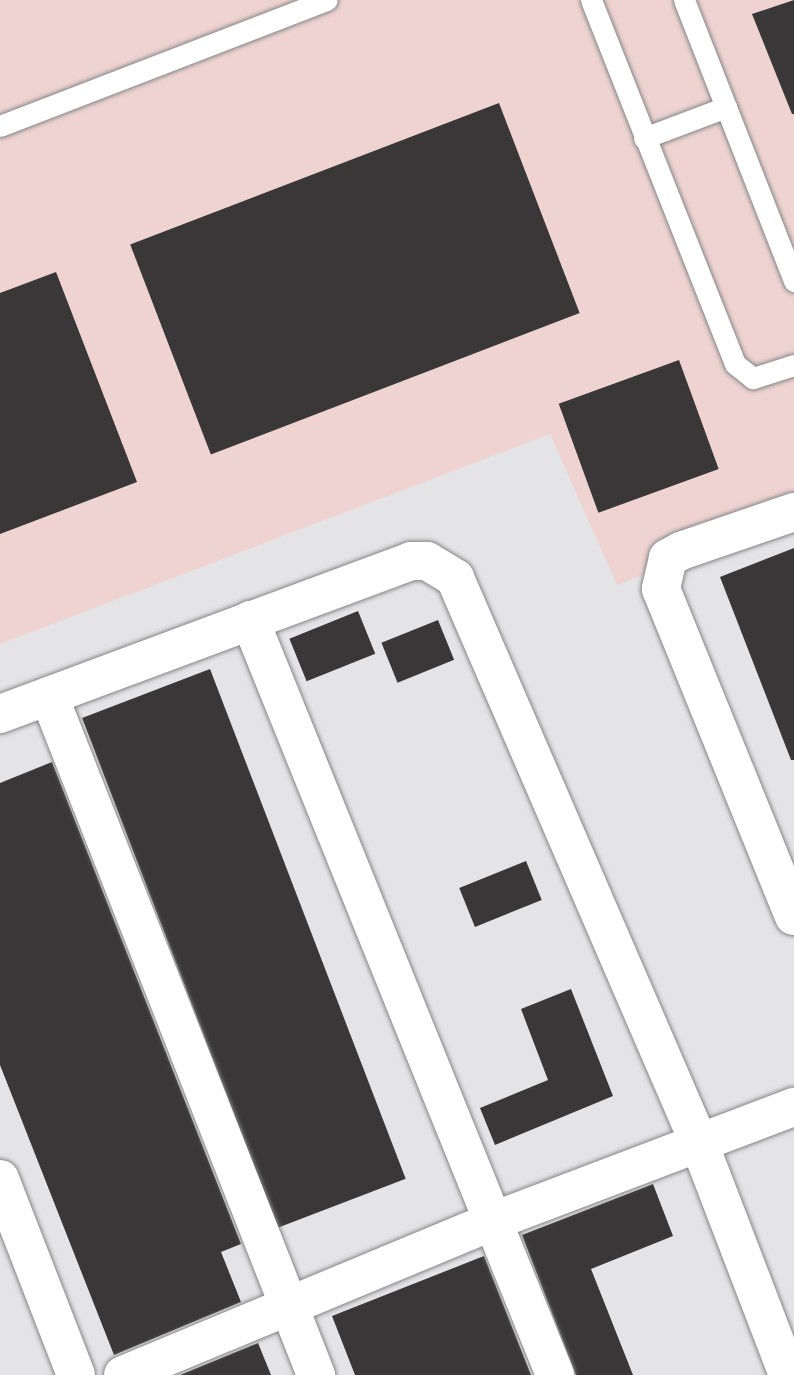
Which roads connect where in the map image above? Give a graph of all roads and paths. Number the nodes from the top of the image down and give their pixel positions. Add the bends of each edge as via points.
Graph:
1 (327, 0) edge
2 (592, 0) edge
3 (684, 0) edge
4 (726, 107) junction
5 (0, 126) edge
6 (644, 138) junction
7 (794, 281) edge
8 (794, 365) edge
9 (794, 512) edge
10 (250, 620) junction
11 (49, 696) junction
12 (0, 714) edge
13 (794, 916) edge
14 (794, 1107) edge
15 (699, 1143) junction
16 (0, 1179) edge
17 (496, 1220) junction
18 (290, 1307) junction
19 (76, 1375) edge
20 (123, 1375) edge
21 (316, 1375) edge
22 (555, 1375) edge
23 (788, 1375) edge

1 - 5 lane
2 - 6 lane
3 - 4 lane
4 - 6 lane
4 - 7 lane
6 - 8 lane via 735,365 753,378
9 - 13 street via 668,558 661,589
10 - 11 street
10 - 15 street via 411,561 427,561 455,578
10 - 17 street
11 - 12 street
11 - 18 street
14 - 15 street
15 - 17 street
15 - 23 street
16 - 19 street
17 - 18 street
17 - 22 street
18 - 20 street
18 - 21 street

